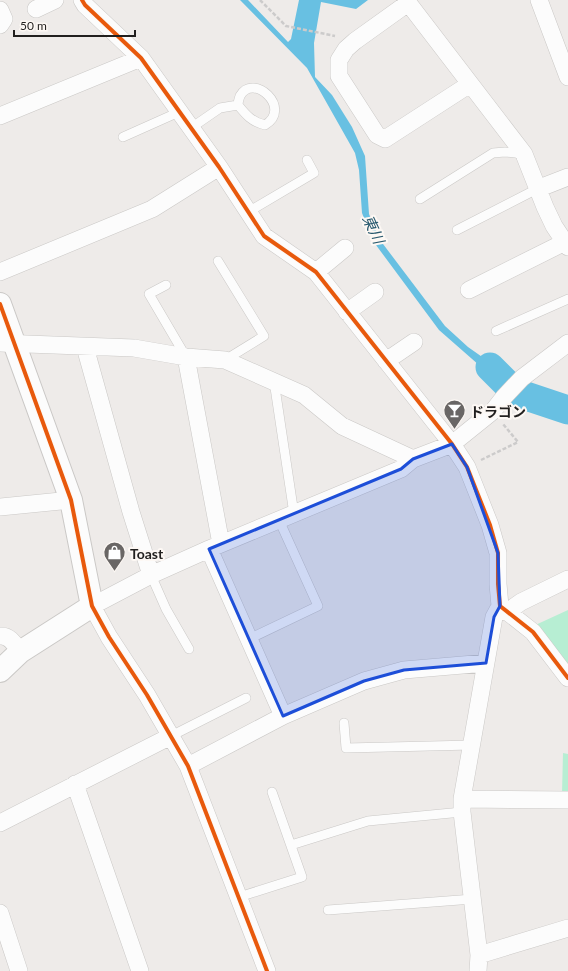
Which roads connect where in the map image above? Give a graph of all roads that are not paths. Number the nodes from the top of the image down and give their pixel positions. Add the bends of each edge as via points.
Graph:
1 (56, 0) edge
2 (82, 0) edge
3 (539, 0) edge
4 (407, 2) edge
5 (36, 9) dead end
6 (0, 10) edge
7 (0, 25) edge
8 (141, 58) junction
9 (568, 76) edge
10 (470, 84) junction
11 (238, 105) junction
12 (179, 112) junction
13 (0, 116) edge
14 (191, 128) junction
15 (123, 137) dead end
16 (524, 154) junction
17 (307, 160) dead end
18 (219, 167) junction
19 (568, 177) edge
20 (538, 189) junction
21 (420, 200) dead end
22 (248, 212) junction
23 (457, 230) dead end
24 (566, 245) edge
25 (345, 248) dead end
26 (218, 262) dead end
27 (0, 272) edge
28 (316, 272) junction
29 (166, 285) dead end
30 (469, 290) dead end
31 (375, 292) dead end
32 (568, 299) edge
33 (0, 304) edge
34 (347, 312) junction
35 (496, 330) dead end
36 (414, 342) dead end
37 (7, 343) edge
38 (568, 343) edge
39 (86, 347) junction
40 (186, 357) junction
41 (225, 360) junction
42 (386, 361) junction
43 (274, 381) junction
44 (452, 444) junction
45 (414, 459) junction
46 (71, 500) junction
47 (0, 508) edge
48 (286, 517) junction
49 (215, 546) junction
50 (151, 575) junction
51 (568, 579) edge
52 (92, 606) junction
53 (503, 609) junction
54 (0, 636) edge
55 (249, 639) junction
56 (189, 648) dead end
57 (20, 652) junction
58 (486, 664) junction
59 (0, 671) edge
60 (568, 678) edge
61 (246, 698) dead end
62 (283, 716) junction
63 (344, 722) dead end
64 (171, 736) junction
65 (472, 745) junction
66 (188, 766) junction
67 (75, 784) junction
68 (272, 792) dead end
69 (568, 800) edge
70 (462, 806) junction
71 (0, 823) edge
72 (291, 845) junction
73 (239, 896) junction
74 (473, 899) junction
75 (328, 910) dead end
76 (0, 913) edge
77 (568, 929) edge
78 (478, 963) edge
79 (19, 971) edge
80 (140, 971) edge
81 (268, 971) edge

1 - 5 street
2 - 8 street
3 - 9 street
4 - 10 street
4 - 10 street via 355,41 339,60 339,76 377,135 385,139
6 - 7 street via 4,19
8 - 12 street
8 - 13 street
10 - 16 street
11 - 11 lane via 243,92 259,88 273,102 274,116 265,125 259,124 242,112
11 - 14 lane via 220,108
12 - 14 street
12 - 15 lane
14 - 18 street
16 - 20 street
16 - 21 lane via 493,153
17 - 22 lane via 314,173
18 - 22 street
18 - 27 street via 152,209
19 - 20 street
20 - 23 lane
20 - 24 street via 554,226
22 - 28 street via 264,236
24 - 30 street
25 - 28 street
26 - 41 lane via 264,336
28 - 34 street
29 - 40 lane via 149,294
31 - 34 street
32 - 35 lane
33 - 37 street
34 - 42 street
36 - 42 street
37 - 39 street
37 - 46 street
38 - 44 street via 522,378 493,411
39 - 40 street via 134,348
39 - 50 street
40 - 41 street
40 - 49 street
41 - 43 street
42 - 44 street
43 - 45 street via 304,395 342,426
43 - 48 lane
44 - 45 street
44 - 53 street via 467,467 490,524 498,553 498,584
45 - 48 street via 401,469
46 - 47 street
46 - 52 street
48 - 49 street
48 - 55 lane via 318,606
49 - 50 street
49 - 55 street
50 - 52 street
50 - 56 lane via 166,609
51 - 53 street
52 - 57 street
52 - 64 street
53 - 58 street via 494,617
53 - 60 street via 532,632
54 - 57 street via 13,642
55 - 62 street
57 - 59 street
58 - 62 street via 404,670 364,681
58 - 65 street
61 - 64 lane
62 - 66 street
63 - 65 lane via 346,748
64 - 66 street
64 - 67 street
65 - 70 street
66 - 73 street
67 - 71 street
67 - 80 street
68 - 72 lane
69 - 70 street
70 - 72 lane via 368,821
70 - 74 street
72 - 73 lane via 302,877
73 - 81 street
74 - 75 lane
74 - 78 street
76 - 79 street
77 - 78 street

